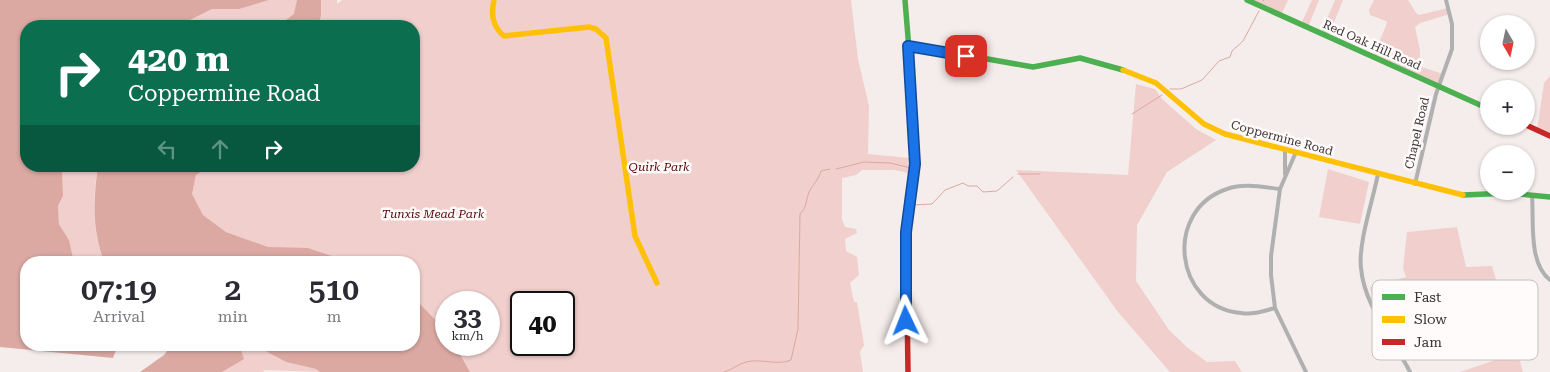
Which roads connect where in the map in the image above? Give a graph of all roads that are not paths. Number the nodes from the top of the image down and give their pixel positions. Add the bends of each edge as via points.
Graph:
1 (494, 0) edge
2 (905, 0) edge
3 (1246, 0) edge
4 (1446, 0) edge
5 (908, 46) junction
6 (1439, 86) junction
7 (1480, 105) edge
8 (1535, 130) edge
9 (1550, 136) edge
10 (1286, 149) junction
11 (1296, 152) junction
12 (1285, 174) junction
13 (1378, 174) junction
14 (1415, 184) junction
15 (1280, 189) junction
16 (1480, 194) edge
17 (1535, 195) edge
18 (1550, 197) edge
19 (1532, 200) edge
20 (1550, 280) edge
21 (657, 284) dead end
22 (1372, 305) edge
23 (1275, 308) junction
24 (1403, 360) edge
25 (908, 372) edge
26 (1306, 372) edge
27 (1410, 372) edge

1 - 21 street via 493,22 504,36 589,27 596,28 606,38 635,236
2 - 5 street
3 - 6 street, Red Oak Hill Road
4 - 6 street, Chapel Road via 1454,36
5 - 10 street, Coppermine Road via 1033,67 1080,58 1110,65 1172,94 1204,124 1225,134
5 - 25 street via 915,164 906,232
6 - 7 street, Red Oak Hill Road
6 - 14 street, Chapel Road
8 - 9 street
10 - 11 street, Coppermine Road
10 - 12 street
11 - 12 street
11 - 13 street, Coppermine Road
12 - 15 street
13 - 14 street, Coppermine Road
13 - 22 street via 1361,268
14 - 16 street, Coppermine Road via 1461,195
15 - 23 street via 1271,256
15 - 23 street via 1242,185 1213,196 1193,216 1183,243 1190,277 1199,292 1213,303 1240,314
17 - 18 street, Coppermine Road
19 - 20 street via 1536,258 1543,275
23 - 26 street
24 - 27 street

